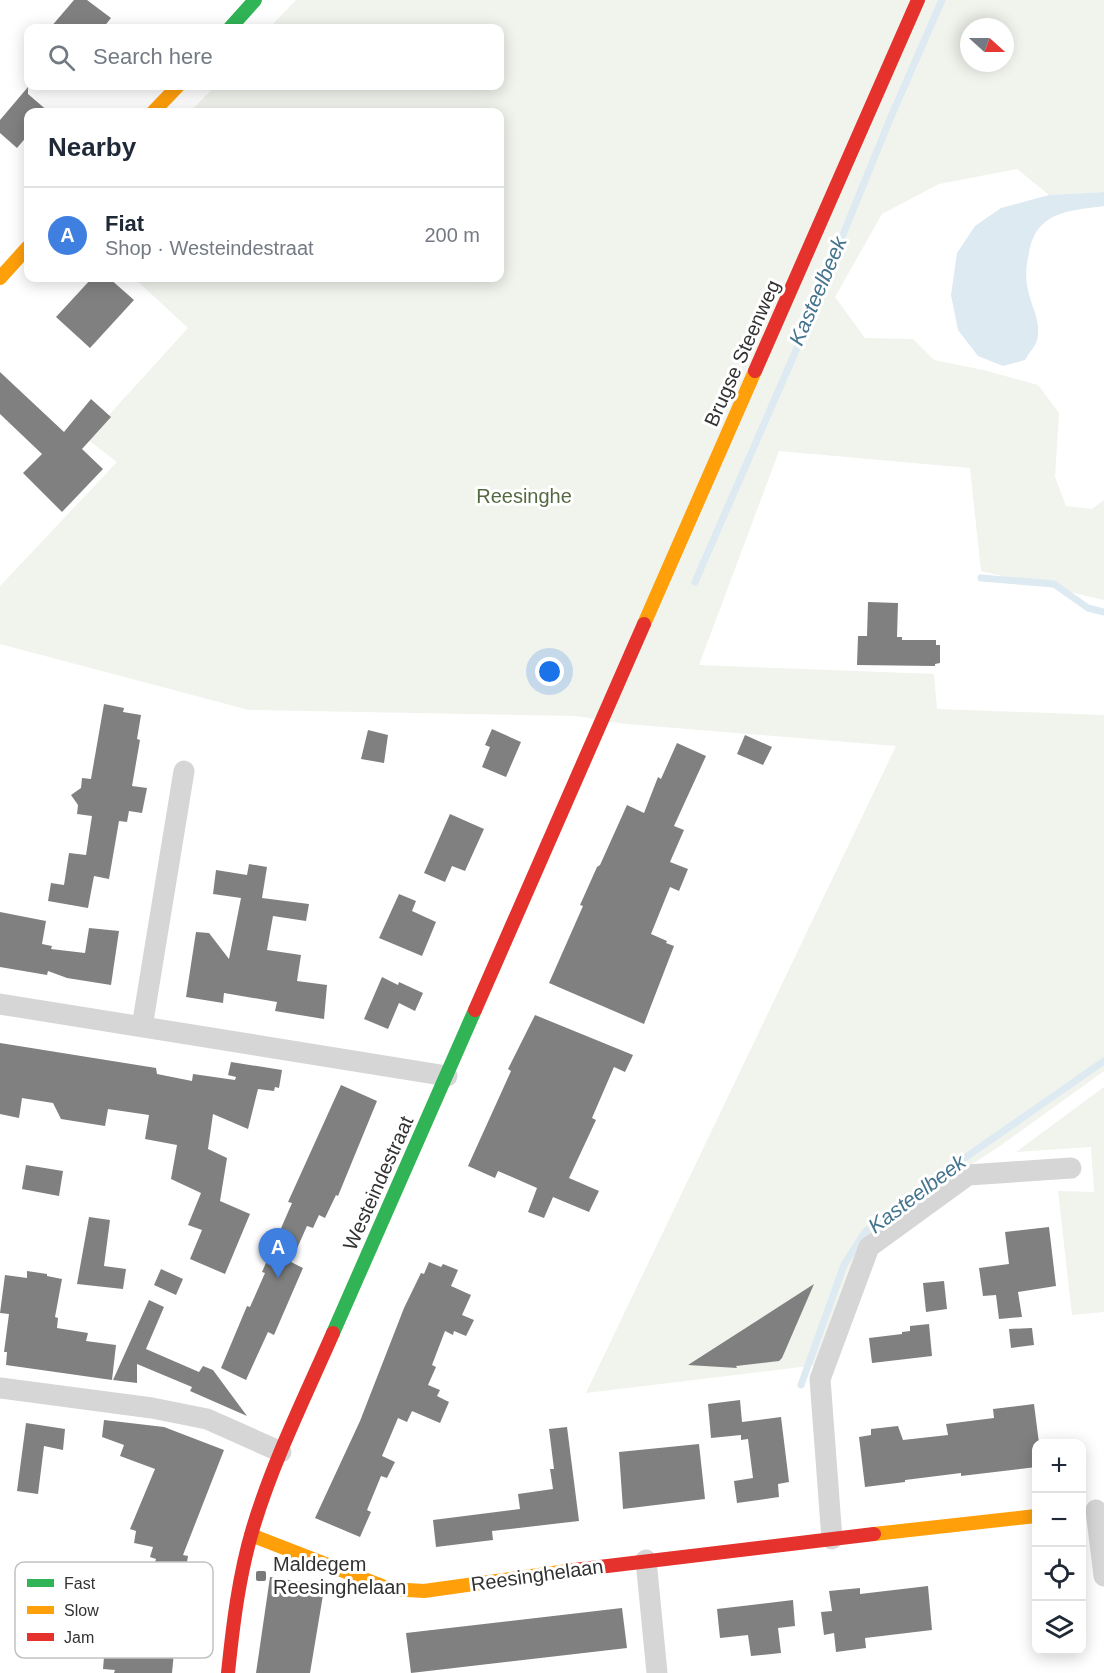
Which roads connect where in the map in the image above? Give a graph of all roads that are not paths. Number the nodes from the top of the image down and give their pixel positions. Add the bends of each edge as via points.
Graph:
1 (255, 0) edge
2 (918, 0) edge
3 (234, 24) edge
4 (174, 90) edge
5 (157, 108) edge
6 (24, 251) edge
7 (0, 278) edge
8 (602, 722) joint
9 (184, 771) dead end
10 (0, 1004) edge
11 (142, 1027) junction
12 (447, 1076) junction
13 (1071, 1168) dead end
14 (0, 1388) edge
15 (281, 1452) junction
16 (1094, 1510) edge
17 (1032, 1516) edge
18 (251, 1535) junction
19 (832, 1539) junction
20 (646, 1560) junction
21 (1104, 1576) edge
22 (228, 1673) edge
23 (657, 1673) edge

1 - 3 street
2 - 8 street, Brugse Steenweg
4 - 5 street
6 - 7 street
8 - 12 street, Westeindestraat
9 - 11 street
10 - 11 street
11 - 12 street
12 - 15 street, Westeindestraat
13 - 19 street via 968,1175 869,1247 820,1379
14 - 15 street via 207,1419
15 - 18 street, Westeindestraat
16 - 21 street
17 - 19 street, Reesinghelaan
18 - 20 street, Reesinghelaan via 390,1589 424,1591
18 - 22 street, Westeindestraat
19 - 20 street, Reesinghelaan
20 - 23 street

